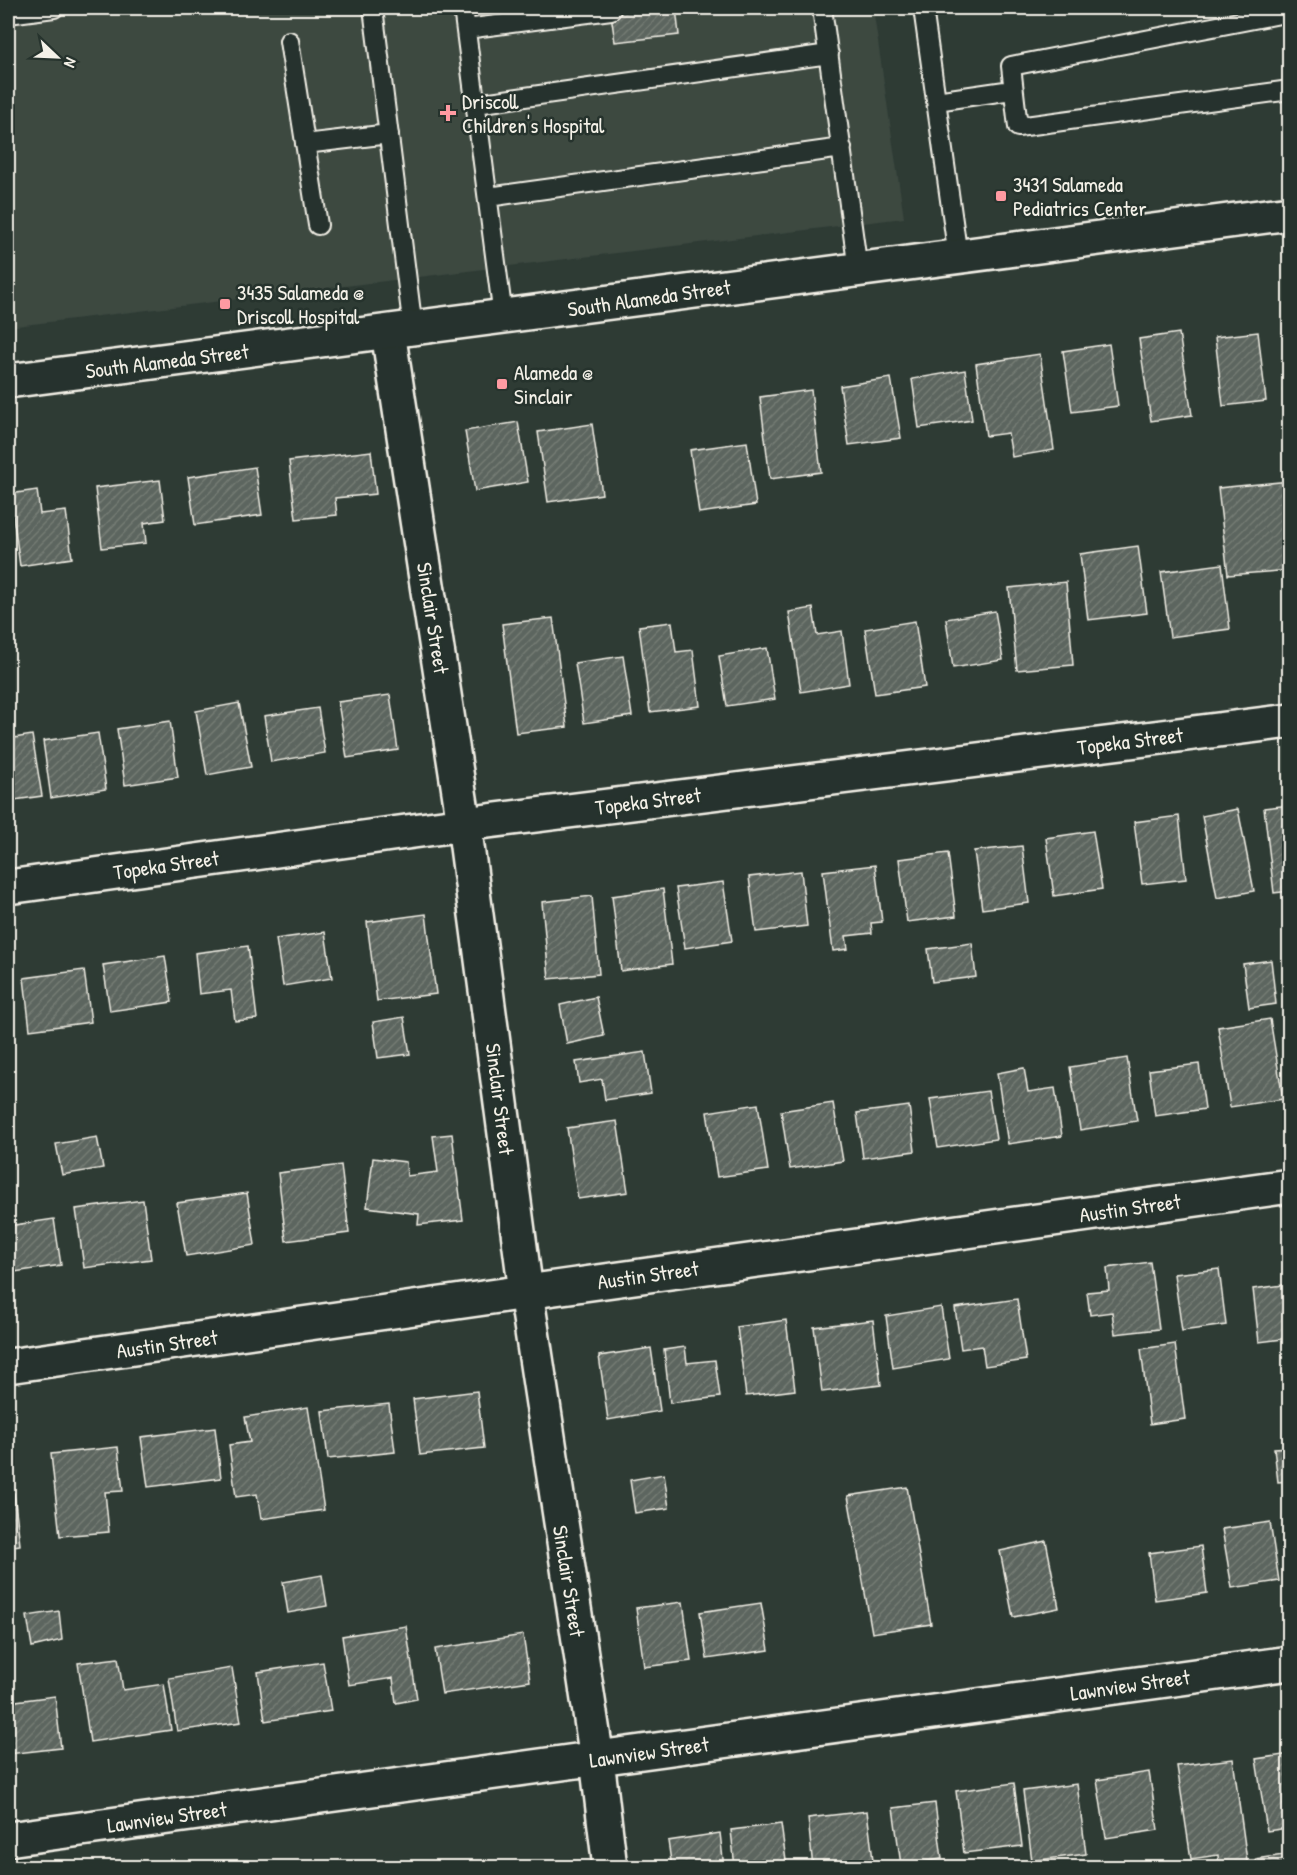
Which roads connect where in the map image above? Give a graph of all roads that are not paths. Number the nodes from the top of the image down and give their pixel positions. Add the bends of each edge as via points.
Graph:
1 (54, 8) edge
2 (373, 8) edge
3 (463, 8) edge
4 (822, 8) edge
5 (923, 8) edge
6 (610, 10) dead end
7 (1290, 12) edge
8 (8, 14) edge
9 (466, 29) junction
10 (289, 41) dead end
11 (828, 54) junction
12 (1012, 90) junction
13 (1290, 90) edge
14 (936, 101) junction
15 (476, 104) junction
16 (389, 134) junction
17 (305, 144) junction
18 (842, 148) junction
19 (488, 197) junction
20 (1290, 213) edge
21 (318, 225) dead end
22 (958, 257) junction
23 (858, 270) junction
24 (503, 317) junction
25 (401, 330) junction
26 (8, 381) edge
27 (1290, 721) edge
28 (464, 824) junction
29 (8, 887) edge
30 (1290, 1186) edge
31 (526, 1292) junction
32 (8, 1366) edge
33 (1290, 1663) edge
34 (597, 1759) junction
35 (8, 1839) edge
36 (610, 1868) edge

1 - 8 lane
2 - 16 lane
3 - 9 lane
4 - 11 lane
5 - 14 lane
6 - 9 lane
7 - 12 lane via 1011,66
9 - 15 lane
10 - 17 lane
11 - 15 lane
11 - 18 lane
12 - 13 lane via 1018,127
12 - 14 lane
14 - 22 lane
15 - 19 lane
16 - 17 lane
16 - 25 lane
17 - 21 lane
18 - 19 lane
18 - 23 lane
19 - 24 lane
20 - 22 street, South Alameda Street
22 - 23 street, South Alameda Street
23 - 24 street, South Alameda Street
24 - 25 street, South Alameda Street
25 - 26 street, South Alameda Street
25 - 28 street, Sinclair Street
27 - 28 street, Topeka Street
28 - 29 street, Topeka Street
28 - 31 street, Sinclair Street
30 - 31 street, Austin Street
31 - 32 street, Austin Street
31 - 34 street, Sinclair Street
33 - 34 street, Lawnview Street
34 - 35 street, Lawnview Street
34 - 36 street, Sinclair Street

